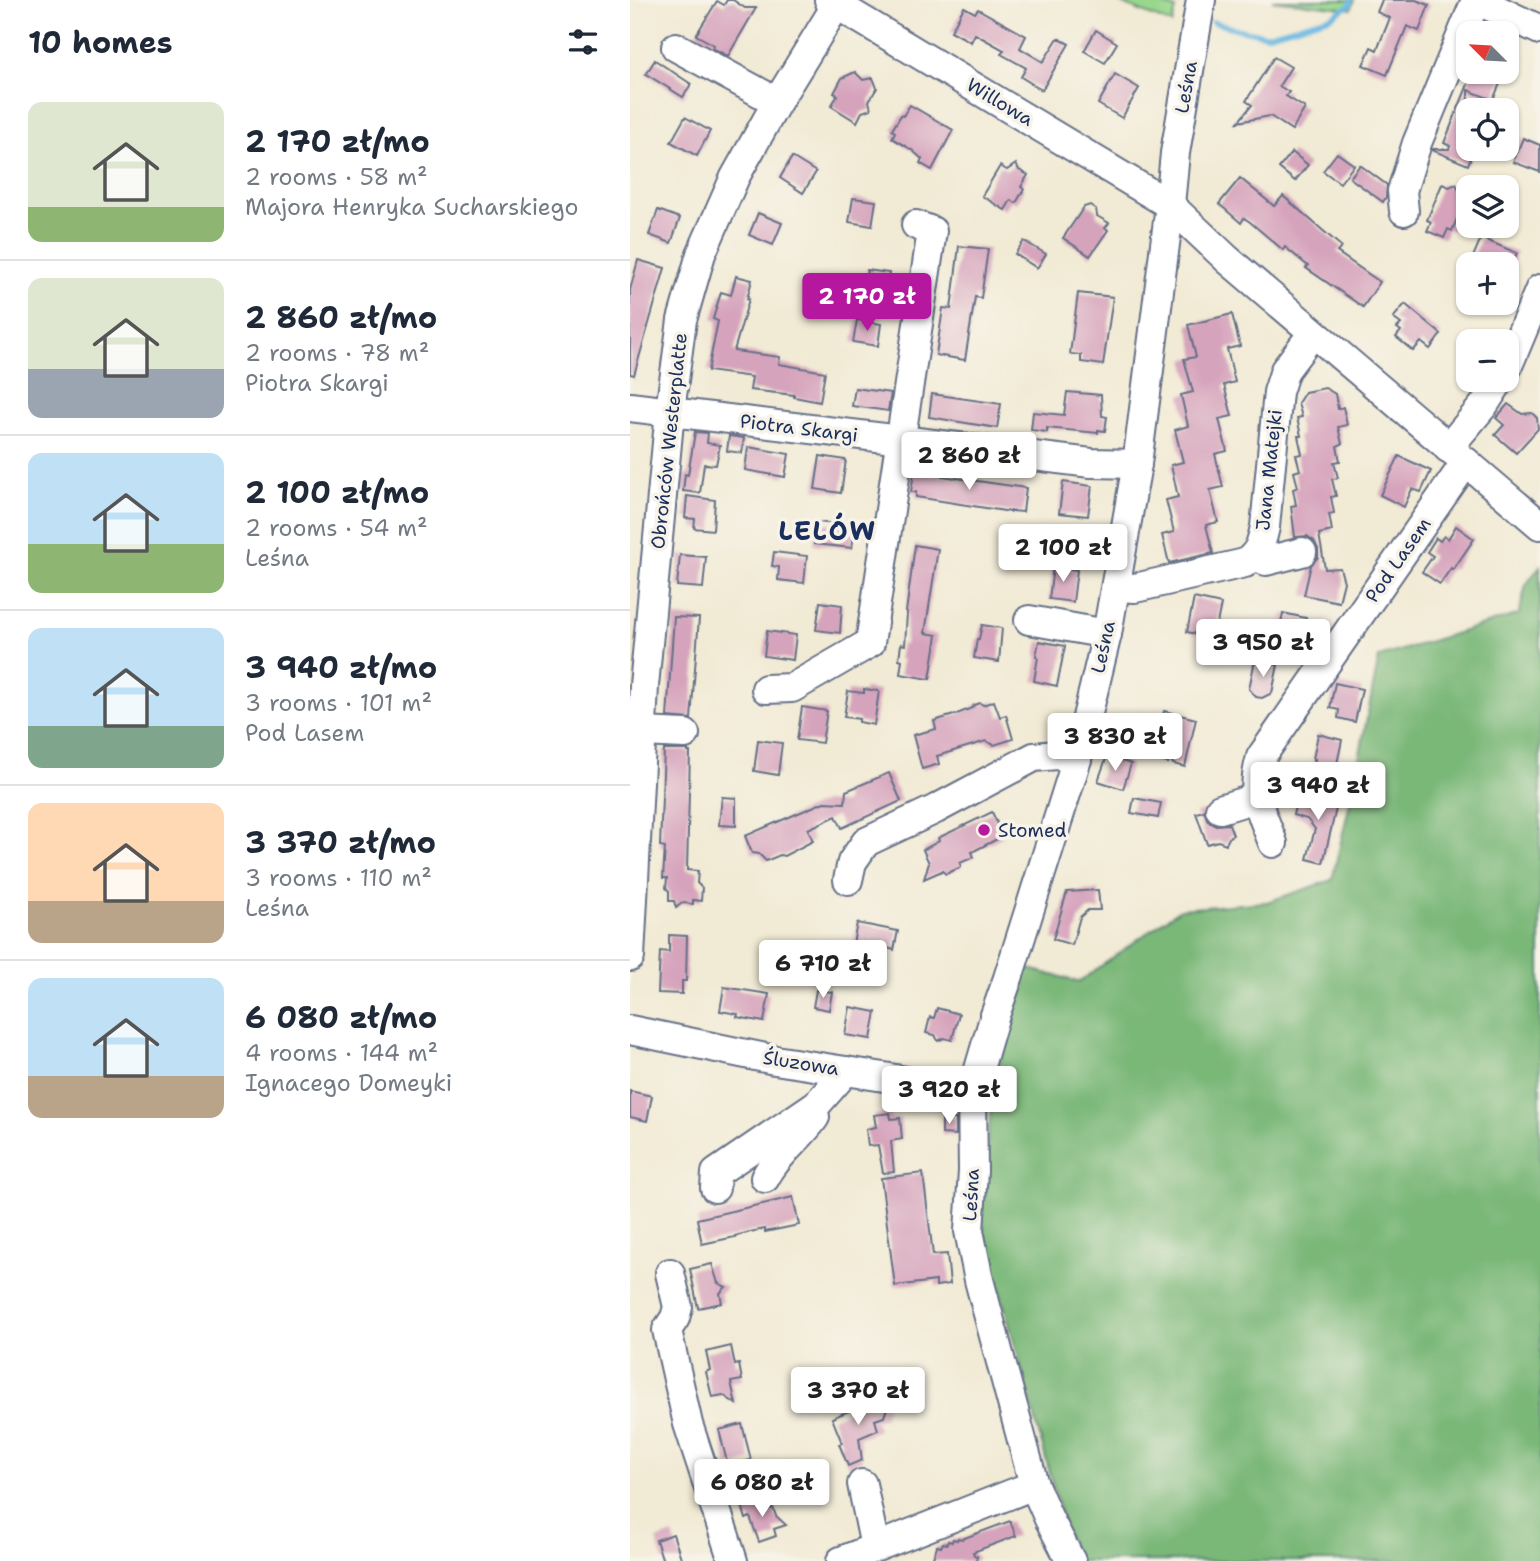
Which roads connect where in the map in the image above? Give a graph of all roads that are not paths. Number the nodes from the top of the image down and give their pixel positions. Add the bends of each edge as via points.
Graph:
1 (1201, 0) edge
2 (1476, 0) edge
3 (833, 2) edge
4 (1540, 30) edge
5 (676, 47) dead end
6 (777, 102) junction
7 (1170, 205) junction
8 (1405, 211) dead end
9 (916, 225) dead end
10 (1540, 289) edge
11 (1313, 334) junction
12 (1519, 339) edge
13 (1493, 392) edge
14 (630, 407) edge
15 (670, 411) junction
16 (901, 441) junction
17 (1457, 455) junction
18 (1137, 464) junction
19 (1540, 525) edge
20 (1302, 552) dead end
21 (1255, 556) junction
22 (1115, 587) junction
23 (1029, 620) dead end
24 (1107, 634) junction
25 (766, 689) dead end
26 (642, 732) junction
27 (685, 734) dead end
28 (1077, 759) junction
29 (1256, 798) junction
30 (1220, 808) dead end
31 (1273, 843) dead end
32 (633, 844) edge
33 (848, 880) dead end
34 (630, 957) edge
35 (630, 1030) edge
36 (846, 1071) junction
37 (972, 1093) junction
38 (765, 1178) dead end
39 (715, 1188) dead end
40 (670, 1273) dead end
41 (862, 1484) dead end
42 (1034, 1485) junction
43 (876, 1547) junction
44 (733, 1561) edge
45 (841, 1561) edge
46 (1070, 1561) edge

1 - 7 street, Leśna
2 - 4 street
2 - 8 street via 1417,143 1402,191
3 - 6 street, Obrońców Westerplatte
3 - 7 street, Willowa
5 - 6 street
6 - 15 street, Obrońców Westerplatte via 735,177 701,254 682,320
7 - 11 street
7 - 18 street, Leśna
9 - 16 street via 932,230
10 - 12 street
11 - 17 street
11 - 21 street, Jana Matejki via 1285,370 1278,392 1265,527
13 - 17 street, Pod Lasem
14 - 15 street, Piotra Skargi
15 - 16 street, Piotra Skargi
15 - 26 street, Obrońców Westerplatte
16 - 18 street, Piotra Skargi
16 - 25 street via 870,643 792,688
17 - 19 street
17 - 29 street, Pod Lasem via 1261,757
18 - 22 street, Leśna
20 - 21 street via 1266,561
21 - 22 street, Jana Matejki via 1220,569
22 - 24 street, Leśna
23 - 24 street
24 - 28 street, Leśna
26 - 27 street
26 - 32 street, Obrońców Westerplatte
28 - 33 street via 1034,757 866,842 852,862
28 - 37 street, Leśna
29 - 30 street
29 - 31 street, Pod Lasem
32 - 34 street, Obrońców Westerplatte
35 - 36 street, Śluzowa
36 - 37 street, Śluzowa
36 - 38 street via 808,1128
36 - 39 street via 817,1104 716,1172
37 - 42 street, Leśna via 970,1231
40 - 44 street via 678,1307 667,1330 688,1424
41 - 43 street
42 - 43 street
42 - 46 street, Leśna
43 - 45 street

